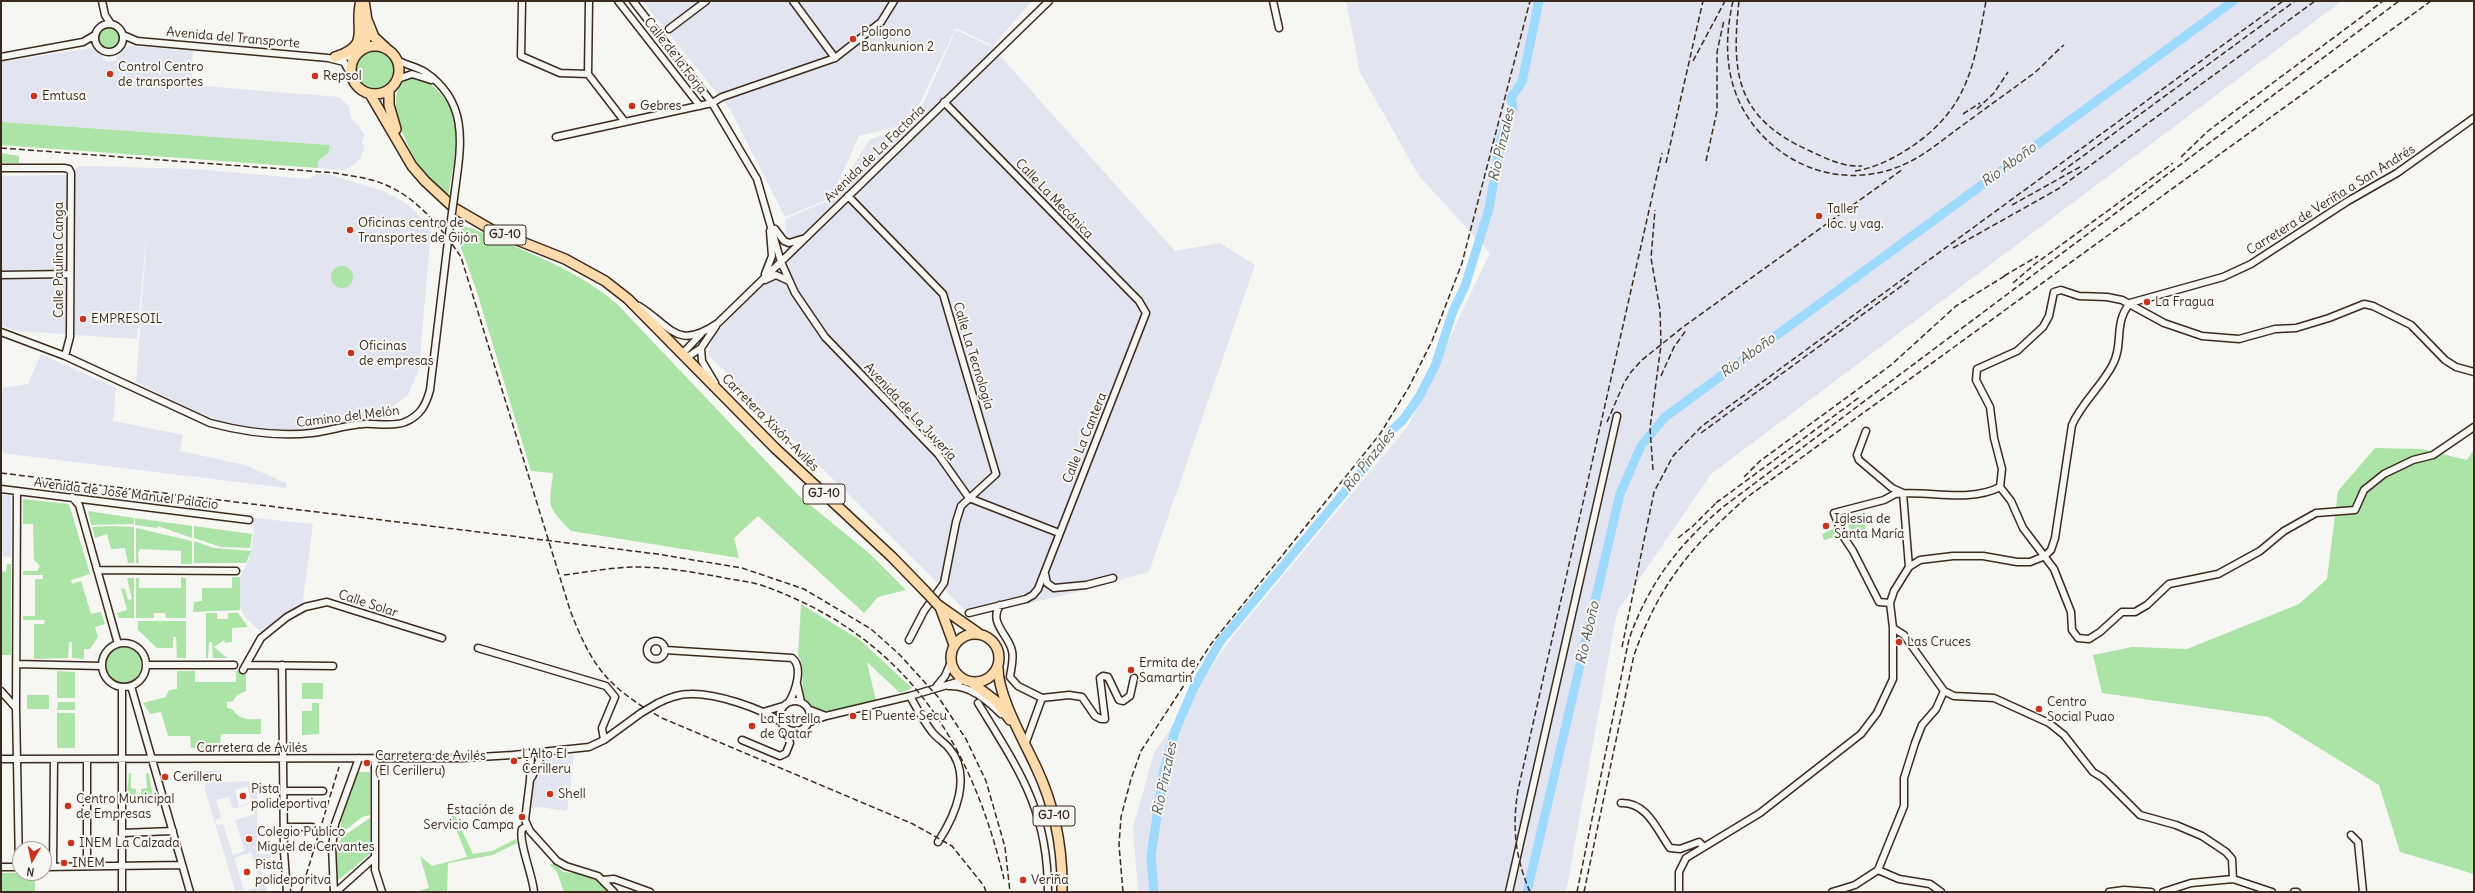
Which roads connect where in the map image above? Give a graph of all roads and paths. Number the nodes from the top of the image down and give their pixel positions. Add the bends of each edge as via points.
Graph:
1 (102, 1) edge
2 (362, 1) edge
3 (589, 1) edge
4 (618, 1) edge
5 (633, 1) edge
6 (706, 1) edge
7 (793, 1) edge
8 (894, 1) edge
9 (1049, 1) edge
10 (1273, 1) edge
11 (522, 3) dead end
12 (105, 16) junction
13 (367, 20) junction
14 (111, 24) junction
15 (102, 26) junction
16 (1279, 28) dead end
17 (670, 29) dead end
18 (123, 34) junction
19 (95, 35) junction
20 (137, 41) junction
21 (83, 42) junction
22 (97, 44) junction
23 (120, 47) junction
24 (365, 48) junction
25 (387, 49) junction
26 (356, 56) junction
27 (1, 57) edge
28 (332, 57) junction
29 (835, 58) junction
30 (397, 60) junction
31 (588, 74) junction
32 (351, 75) junction
33 (398, 79) junction
34 (435, 80) junction
35 (389, 90) junction
36 (370, 94) junction
37 (944, 102) junction
38 (712, 104) junction
39 (700, 106) junction
40 (2474, 118) edge
41 (625, 122) junction
42 (556, 137) dead end
43 (401, 146) junction
44 (1, 168) edge
45 (848, 196) junction
46 (770, 219) junction
47 (806, 238) junction
48 (781, 262) junction
49 (70, 274) junction
50 (1, 275) edge
51 (790, 281) junction
52 (758, 284) junction
53 (628, 299) junction
54 (2130, 303) junction
55 (1146, 313) joint
56 (718, 323) junction
57 (1, 332) edge
58 (701, 334) junction
59 (701, 348) junction
60 (65, 356) junction
61 (684, 356) junction
62 (2474, 372) edge
63 (723, 396) junction
64 (1617, 416) dead end
65 (2473, 427) edge
66 (1866, 431) dead end
67 (2000, 487) junction
68 (1, 489) edge
69 (18, 491) junction
70 (1903, 493) junction
71 (72, 497) junction
72 (969, 498) junction
73 (249, 520) dead end
74 (1059, 533) junction
75 (2045, 556) junction
76 (1909, 567) junction
77 (97, 570) junction
78 (236, 570) dead end
79 (1045, 572) junction
80 (1113, 578) dead end
81 (1890, 603) junction
82 (1000, 605) junction
83 (938, 606) junction
84 (969, 613) dead end
85 (1893, 628) junction
86 (978, 633) junction
87 (442, 638) dead end
88 (909, 640) dead end
89 (118, 644) junction
90 (954, 645) junction
91 (478, 648) dead end
92 (665, 650) dead end
93 (951, 662) junction
94 (16, 664) junction
95 (146, 665) junction
96 (234, 665) dead end
97 (282, 665) junction
98 (101, 666) junction
99 (333, 666) dead end
100 (998, 668) junction
101 (1134, 678) dead end
102 (967, 681) junction
103 (797, 683) junction
104 (131, 686) junction
105 (939, 687) junction
106 (122, 688) junction
107 (1, 691) edge
108 (1944, 691) junction
109 (910, 696) junction
110 (1042, 698) junction
111 (801, 702) junction
112 (978, 703) dead end
113 (787, 704) junction
114 (16, 708) junction
115 (810, 710) junction
116 (762, 712) junction
117 (826, 716) junction
118 (810, 722) junction
119 (1012, 724) junction
120 (782, 725) junction
121 (801, 731) junction
122 (604, 740) junction
123 (742, 740) dead end
124 (790, 743) junction
125 (1025, 745) junction
126 (543, 752) junction
127 (531, 754) junction
128 (359, 758) junction
129 (17, 759) junction
130 (54, 759) junction
131 (87, 759) junction
132 (122, 759) junction
133 (153, 759) junction
134 (284, 759) junction
135 (375, 759) junction
136 (1, 760) edge
137 (530, 780) junction
138 (284, 791) junction
139 (323, 791) dead end
140 (1621, 803) dead end
141 (527, 826) junction
142 (284, 827) junction
143 (312, 827) dead end
144 (173, 831) junction
145 (122, 832) junction
146 (2351, 836) dead end
147 (18, 841) edge
148 (938, 842) dead end
149 (1703, 846) junction
150 (375, 857) junction
151 (87, 866) junction
152 (122, 866) junction
153 (182, 866) junction
154 (1, 867) edge
155 (12, 867) edge
156 (53, 867) joint
157 (361, 869) junction
158 (376, 870) junction
159 (1878, 870) junction
160 (2233, 879) junction
161 (602, 880) junction
162 (122, 892) edge
163 (190, 892) edge
164 (287, 892) edge
165 (335, 892) edge
166 (382, 892) edge
167 (534, 892) edge
168 (614, 892) edge
169 (650, 892) edge
170 (1048, 892) edge
171 (1062, 892) edge
172 (1508, 892) edge
173 (1679, 892) edge
174 (1832, 892) edge
175 (1941, 892) edge
176 (2112, 892) edge
177 (2151, 892) edge
178 (2163, 892) edge
179 (2272, 892) edge
180 (2294, 892) edge
181 (2297, 892) edge
182 (2363, 892) edge

1 - 12 street
2 - 13 highway
2 - 28 highway via 359,9 361,33 356,46 351,52
3 - 31 street
4 - 39 street, Calle de la Forja
5 - 38 street
6 - 17 street
7 - 29 street
8 - 29 street via 881,22
9 - 37 street, Avenida de La Factoría
10 - 16 street
11 - 31 street via 521,56 560,73
12 - 14 street
12 - 15 street
13 - 24 highway
13 - 25 highway via 374,37
14 - 15 street
14 - 18 street via 119,27
15 - 19 street
18 - 20 street
18 - 23 street
19 - 21 street
19 - 22 street
20 - 23 street
20 - 28 street, Avenida del Transporte
21 - 22 street
21 - 27 street
22 - 23 street via 106,52
24 - 25 highway via 376,46
24 - 26 highway
25 - 30 highway
26 - 28 street
26 - 32 highway
28 - 32 street via 344,62
29 - 38 street via 722,97
30 - 33 highway via 400,70
30 - 34 street, Camino del Melón
31 - 41 street
32 - 36 highway, GJ-10 via 355,83
33 - 34 street via 412,74
33 - 35 highway
34 - 60 street, Camino del Melón, bridge via 447,92 458,114 460,147 430,390 426,405 417,415 404,423 362,424 290,435 232,429 210,423
35 - 36 highway via 381,94
35 - 43 highway, Carretera Xixón-Avilés / GJ-10 via 389,105
36 - 43 highway, Carretera Xixón-Avilés / GJ-10
37 - 45 street, Avenida de La Factoría
37 - 55 street, Calle La Mecánica via 1139,301
38 - 39 street
38 - 46 street via 757,179
39 - 41 street
40 - 54 street, Carretera de Veriña a San Andrés via 2397,173 2250,264 2223,277
41 - 42 street
43 - 53 highway, Carretera Xixón-Avilés / GJ-10 via 425,181 454,208 492,230 565,259 605,281
44 - 49 street, Calle Paulina Canga via 69,169
45 - 47 street, Avenida de La Factoría
45 - 72 street, Calle La Tecnología via 943,294 996,474
46 - 47 street via 784,241 796,242
46 - 48 street, Avenida de La Juvería
46 - 52 street via 772,256 768,269
47 - 48 street, Avenida de La Factoría
48 - 51 street, Avenida de La Juvería
48 - 52 street, Avenida de La Factoría
49 - 50 street
49 - 60 street, Calle Paulina Canga via 70,337
51 - 52 street via 776,275
51 - 72 street, Avenida de La Juvería via 825,337 938,454
52 - 56 street, Avenida de La Factoría
53 - 58 street via 671,332 685,336
53 - 61 highway, Carretera Xixón-Avilés / GJ-10
54 - 62 street via 2164,323 2202,336 2239,340 2275,329 2296,328 2364,304 2411,325 2445,360 2456,367
54 - 67 street via 2107,297 2079,296 2061,290 2054,292 2049,316 2043,327 2018,351 1977,369 1976,380 1990,407 2002,469
54 - 75 street via 2120,319 2114,363 2077,413 2072,425 2055,538 2051,550
55 - 74 street, Calle La Cantera
56 - 58 street, Avenida de La Factoría
56 - 59 street, Avenida de La Factoría
57 - 60 street, Camino del Melón
58 - 61 street, Avenida de La Factoría
59 - 61 street, Avenida de La Factoría
59 - 63 street via 702,361
61 - 63 highway, Carretera Xixón-Avilés / GJ-10
63 - 83 highway, Carretera Xixón-Avilés / GJ-10, bridge via 892,557
64 - 172 street
65 - 75 street via 2433,455 2413,460 2384,474 2364,490 2355,510 2316,513 2284,531 2260,551 2218,574 2169,584 2147,605 2135,612 2122,612 2100,632 2089,638 2078,638 2072,630 2071,612 2054,569
66 - 70 street via 1857,455 1859,460 1892,488
67 - 70 street via 1992,491 1969,494
67 - 75 street via 2012,501 2023,528
68 - 69 street, Avenida de José Manuel Palacio
69 - 71 street, Avenida de José Manuel Palacio
69 - 94 street
70 - 76 street
70 - 81 street via 1834,513 1843,536 1878,602
71 - 73 street, Avenida de José Manuel Palacio
71 - 77 street via 79,505
72 - 74 street
72 - 88 street via 961,506 957,516 945,579
74 - 79 street, Calle La Cantera
75 - 76 street via 2030,562 2017,562 1983,556 1953,556 1920,560
76 - 81 street via 1894,591
77 - 78 street
77 - 89 street
79 - 80 street via 1047,583 1054,588 1086,585
79 - 82 street, Calle La Cantera via 1033,595
81 - 85 street
82 - 84 street, Calle La Cantera
82 - 110 street via 997,610 999,629 1012,652 1012,682
83 - 86 highway, Carretera Xixón-Avilés / GJ-10
83 - 90 highway, Carretera Xixón-Avilés / GJ-10
85 - 108 street via 1904,635
85 - 149 street via 1893,679 1877,713 1861,734 1760,813
86 - 90 highway via 960,638
86 - 100 highway, GJ-10 via 986,635 998,648
87 - 97 street, Calle Solar via 328,602 305,607 287,617 261,638 244,667
89 - 95 street via 131,644 137,648 142,652
89 - 98 street via 106,652
90 - 93 highway
91 - 122 street via 606,686 615,697 602,728
92 - 103 street via 788,657 796,660
93 - 102 highway, GJ-10 via 957,676
93 - 105 street
94 - 98 street
94 - 114 street
95 - 96 street
95 - 104 street via 142,678
97 - 99 street
97 - 134 street
98 - 106 street via 105,678
100 - 102 highway via 985,680
100 - 125 highway, GJ-10 via 1002,693
101 - 110 street via 1130,696 1123,701 1115,694 1108,677 1100,678 1105,719 1095,716 1082,697 1069,695
102 - 105 street
102 - 119 highway, GJ-10 via 1001,706
103 - 111 street
103 - 113 street
104 - 106 street
104 - 133 street
105 - 109 street
105 - 119 street via 954,685 978,694
106 - 132 street
107 - 114 street
108 - 159 street via 1936,708 1922,726 1904,778 1904,806
108 - 160 street via 1954,696 1994,698 2049,724 2064,735 2093,772 2103,778 2140,815 2176,824 2202,836 2226,852 2232,859
109 - 117 street
109 - 148 street via 933,734 949,748 958,769 960,799 950,823
110 - 125 street
111 - 113 street
111 - 115 street
112 - 170 street via 1026,783 1036,808 1048,865
113 - 116 street via 769,712
113 - 120 street via 781,710
114 - 129 street
115 - 117 street
115 - 118 street
116 - 120 street
116 - 122 street, bridge via 705,694 684,694 658,702
117 - 118 street
118 - 121 street
119 - 125 highway, GJ-10
120 - 121 street via 789,731
120 - 124 street
121 - 124 street
122 - 126 street via 589,747
123 - 124 street via 780,756 786,753
125 - 171 highway, GJ-10 via 1044,787 1057,825 1062,859
126 - 127 street
126 - 137 street
127 - 135 street
127 - 137 street
128 - 134 street, Carretera de Avilés
128 - 135 street, Carretera de Avilés
128 - 165 street via 335,824 332,847
129 - 130 street, Carretera de Avilés
129 - 136 street, Carretera de Avilés
129 - 147 street
130 - 131 street, Carretera de Avilés
130 - 156 street
131 - 132 street, Carretera de Avilés
131 - 151 street
132 - 133 street, Carretera de Avilés
132 - 145 street
133 - 134 street, Carretera de Avilés
133 - 144 street
134 - 138 street
135 - 150 street
137 - 141 street via 526,810
138 - 139 street
138 - 142 street
140 - 149 street via 1630,803 1652,818 1670,848 1680,849 1699,842
141 - 161 street via 548,854 557,861
141 - 167 street via 522,829 521,840
142 - 143 street
142 - 164 street
144 - 145 street
144 - 153 street
145 - 152 street
146 - 182 street via 2358,842
149 - 173 street via 1686,858 1681,865 1678,878
150 - 157 street
150 - 158 street
151 - 152 street
151 - 156 street
152 - 153 street
152 - 162 street
153 - 163 street
154 - 155 street
157 - 158 street
157 - 165 street
158 - 166 street
159 - 174 street via 1855,885
159 - 175 street via 1898,879 1930,884
160 - 178 street via 2217,879
160 - 179 street
161 - 168 street
161 - 169 street via 614,879
176 - 177 street
180 - 181 street

